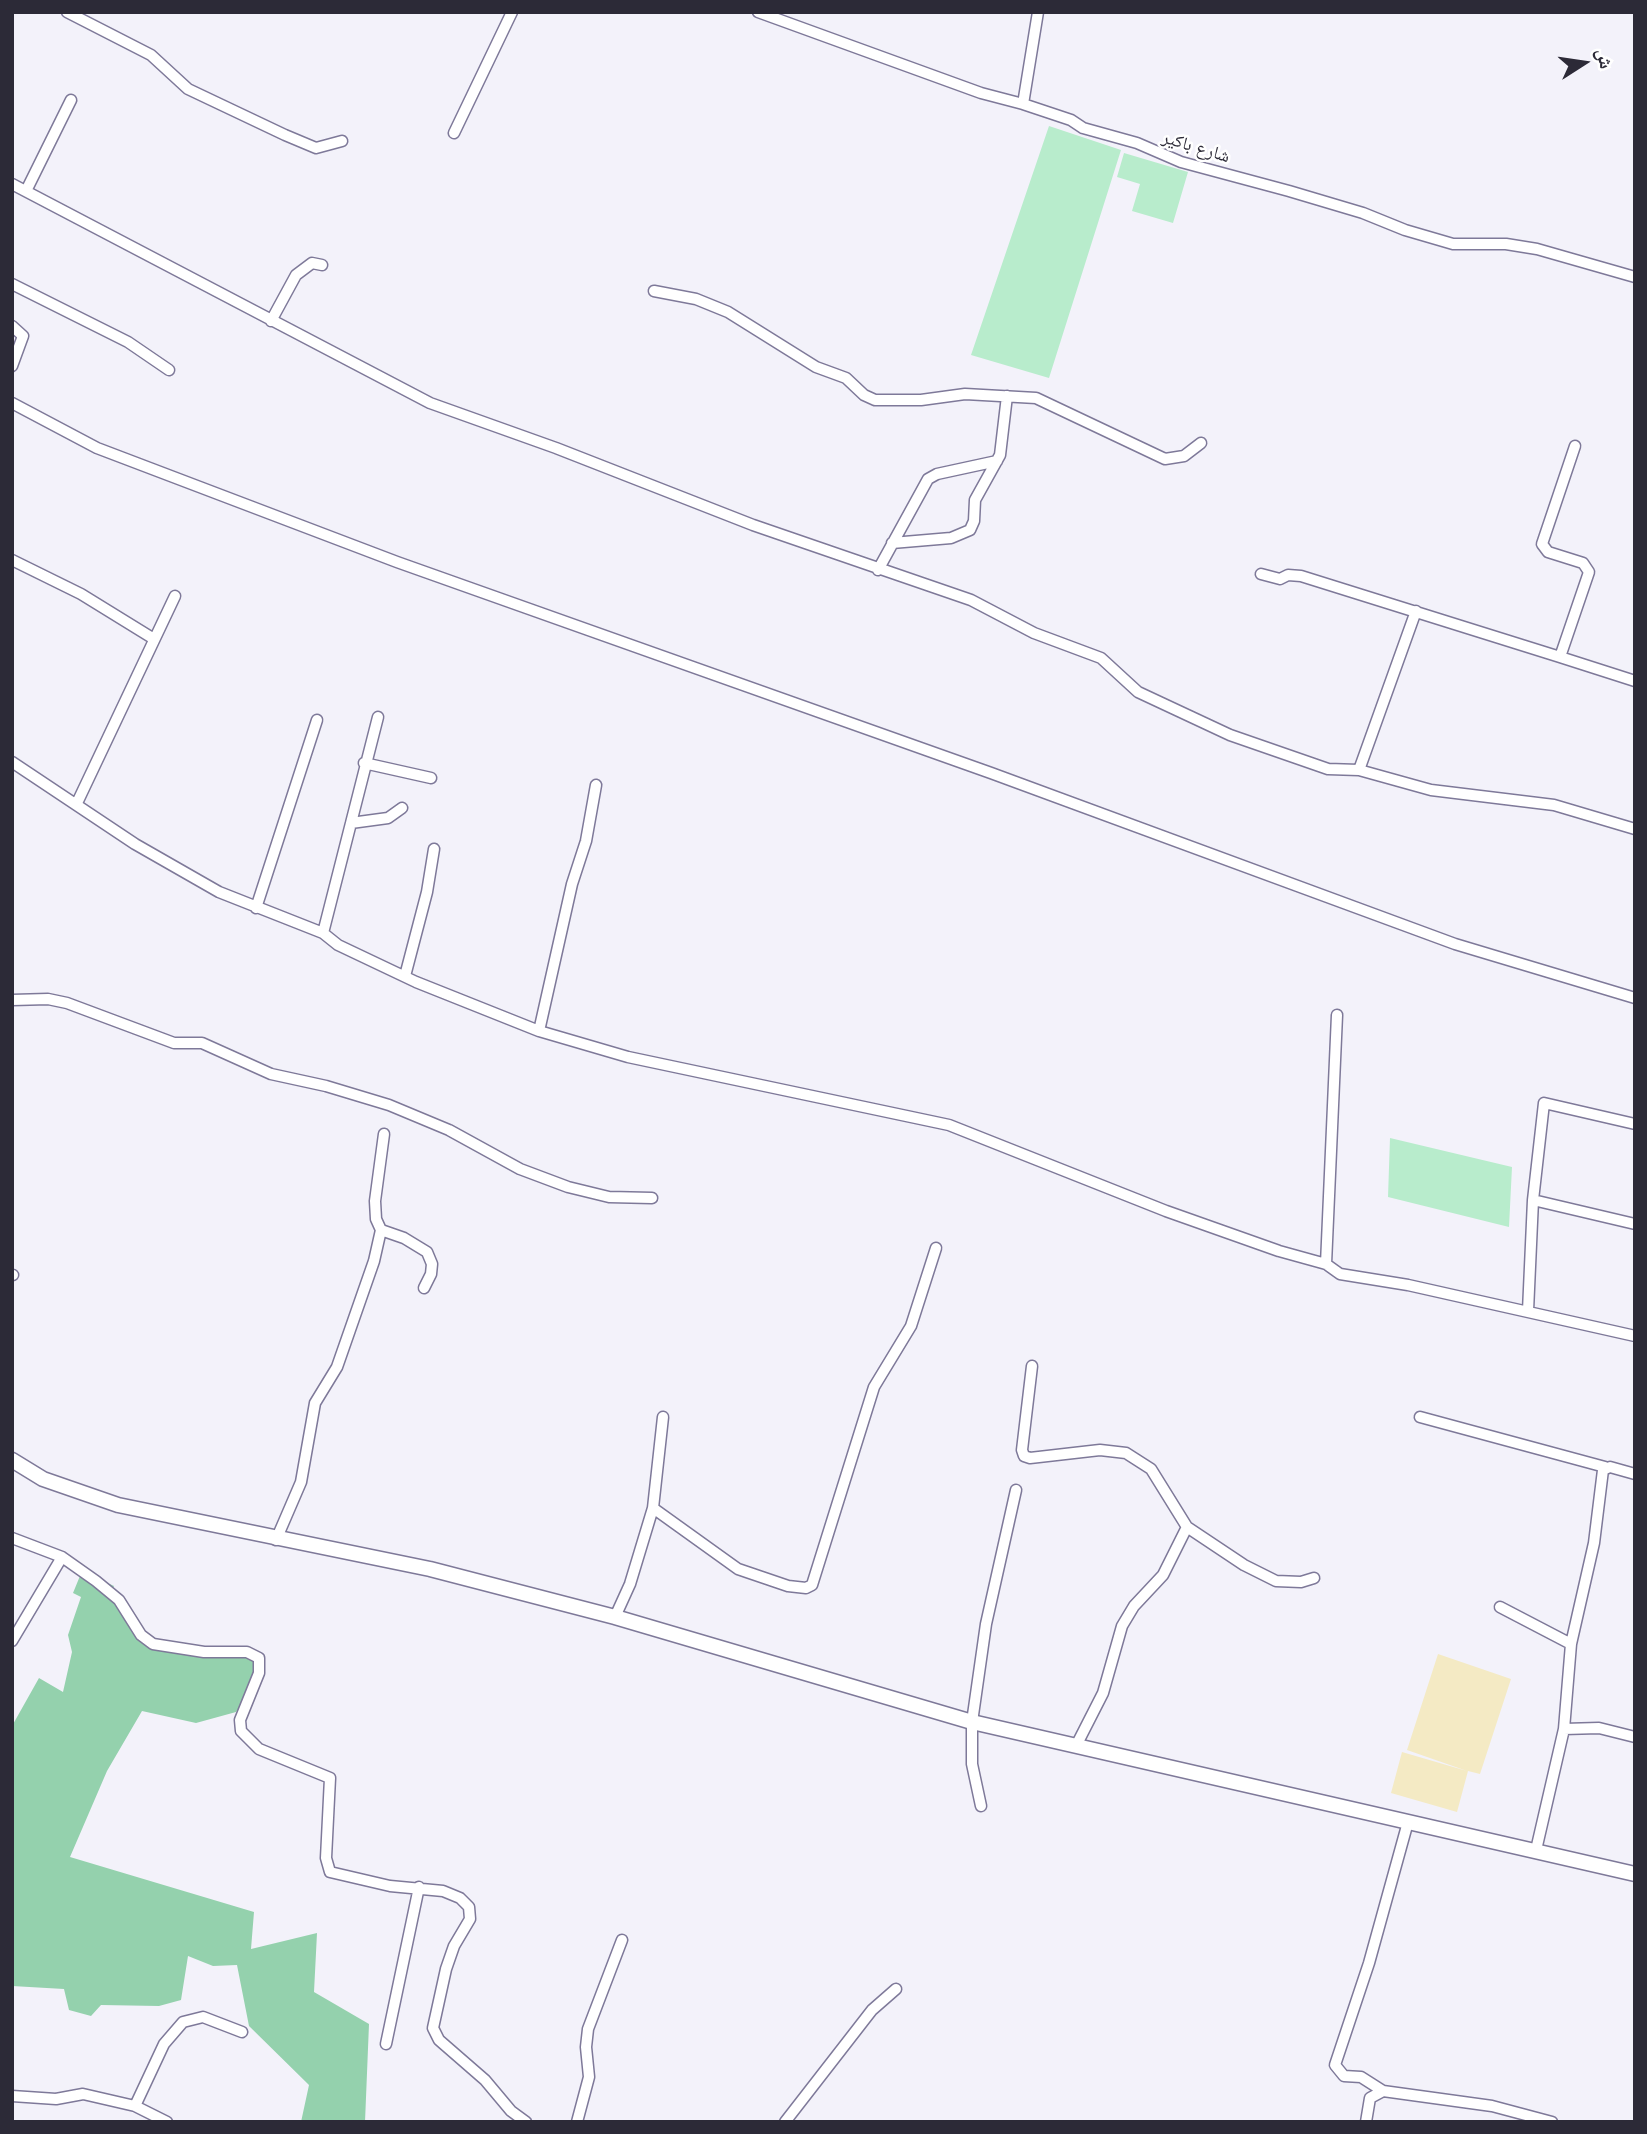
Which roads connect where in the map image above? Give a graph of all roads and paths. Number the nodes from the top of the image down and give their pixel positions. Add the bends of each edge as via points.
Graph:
1 (67, 12) edge
2 (512, 12) edge
3 (758, 12) edge
4 (1038, 12) edge
5 (71, 100) dead end
6 (1023, 102) junction
7 (454, 133) dead end
8 (342, 141) dead end
9 (12, 184) edge
10 (26, 191) junction
11 (322, 265) dead end
12 (1635, 277) edge
13 (12, 284) edge
14 (654, 290) dead end
15 (271, 321) junction
16 (12, 326) edge
17 (12, 366) edge
18 (169, 370) dead end
19 (1007, 396) junction
20 (12, 403) edge
21 (1201, 443) dead end
22 (1574, 446) dead end
23 (997, 461) junction
24 (892, 543) junction
25 (12, 560) edge
26 (878, 570) junction
27 (1261, 573) dead end
28 (175, 596) dead end
29 (1416, 611) junction
30 (154, 639) junction
31 (1560, 657) junction
32 (1635, 681) edge
33 (378, 717) dead end
34 (317, 719) dead end
35 (12, 762) edge
36 (365, 764) junction
37 (1359, 770) junction
38 (431, 778) dead end
39 (596, 785) dead end
40 (77, 803) junction
41 (402, 808) dead end
42 (351, 823) junction
43 (1635, 829) edge
44 (433, 849) dead end
45 (256, 908) junction
46 (323, 933) junction
47 (405, 976) junction
48 (1635, 998) edge
49 (12, 1000) edge
50 (1337, 1015) dead end
51 (539, 1031) junction
52 (1635, 1124) edge
53 (384, 1134) dead end
54 (652, 1198) dead end
55 (1533, 1200) junction
56 (1635, 1224) edge
57 (381, 1230) junction
58 (936, 1248) dead end
59 (1326, 1264) junction
60 (424, 1288) dead end
61 (1528, 1311) junction
62 (1635, 1336) edge
63 (1032, 1366) dead end
64 (1420, 1417) dead end
65 (663, 1418) dead end
66 (12, 1460) edge
67 (1605, 1467) junction
68 (1635, 1474) edge
69 (1016, 1490) dead end
70 (653, 1508) junction
71 (1187, 1527) junction
72 (12, 1538) edge
73 (276, 1540) junction
74 (62, 1557) junction
75 (1314, 1578) dead end
76 (1500, 1607) dead end
77 (615, 1617) junction
78 (12, 1641) edge
79 (1571, 1644) junction
80 (972, 1722) junction
81 (1564, 1729) junction
82 (1635, 1737) edge
83 (1077, 1744) junction
84 (981, 1806) dead end
85 (1408, 1822) junction
86 (1536, 1850) junction
87 (1635, 1874) edge
88 (419, 1887) junction
89 (622, 1940) dead end
90 (896, 1989) dead end
91 (242, 2032) dead end
92 (386, 2044) dead end
93 (1383, 2091) junction
94 (12, 2096) edge
95 (135, 2106) junction
96 (1522, 2118) edge
97 (167, 2122) edge
98 (526, 2122) edge
99 (577, 2122) edge
100 (785, 2122) edge
101 (1366, 2122) edge
102 (1552, 2122) edge

1 - 8 street via 150,55 188,89 297,141 316,148
2 - 7 street
3 - 6 street, شارع باكير via 981,93
4 - 6 street
5 - 10 street
6 - 12 street, شارع باكير via 1181,162 1453,244 1537,249
9 - 10 street
10 - 15 street
11 - 15 street via 312,263 296,275
13 - 18 street via 128,342
14 - 19 street via 728,312 816,367 846,378 875,400
15 - 26 street via 430,403
16 - 17 street via 23,336
19 - 21 street via 1044,400 1165,459 1184,456
19 - 23 street
20 - 48 street via 97,448 397,562 1418,931
22 - 31 street via 1542,544 1548,552 1583,563 1589,572
23 - 24 street via 928,479
23 - 24 street via 975,500 970,530 951,538
24 - 26 street
25 - 30 street via 81,594
26 - 37 street via 971,600 1034,632 1093,654 1138,692 1230,735 1328,769
27 - 29 street via 1280,579 1301,576
28 - 30 street
29 - 31 street
29 - 37 street
30 - 40 street
31 - 32 street
33 - 36 street
34 - 45 street
35 - 40 street
36 - 38 street
36 - 42 street
37 - 43 street via 1431,790 1554,805
39 - 51 street
40 - 45 street via 135,844
41 - 42 street via 388,818
42 - 46 street
44 - 47 street
45 - 46 street
46 - 47 street via 338,945
47 - 51 street
49 - 54 street via 68,1003 174,1043 202,1042 271,1074 389,1105 559,1184 609,1197
50 - 59 street
51 - 59 street via 628,1057 949,1125 1166,1211
52 - 55 street via 1544,1104
53 - 57 street via 375,1201
55 - 56 street
55 - 61 street
57 - 60 street via 427,1252 432,1264
57 - 73 street via 337,1367 315,1403 301,1482
58 - 70 street via 911,1326 874,1387 812,1585 788,1586 738,1569
59 - 61 street via 1340,1274
61 - 62 street
63 - 71 street via 1024,1456 1126,1452 1151,1469
64 - 67 street
65 - 70 street
66 - 73 street via 43,1479 118,1505
67 - 68 street
67 - 79 street via 1590,1564
69 - 80 street via 986,1624
70 - 77 street
71 - 75 street via 1276,1581
71 - 83 street via 1163,1575 1122,1626 1103,1693
72 - 74 street
73 - 77 street via 430,1569
74 - 78 street
74 - 88 street via 119,1600 141,1635 153,1644 254,1653 260,1665 240,1720 241,1731 259,1749 330,1778 326,1858 330,1872 390,1886
76 - 79 street
77 - 80 street
79 - 81 street
80 - 83 street
80 - 84 street via 972,1765
81 - 82 street via 1599,1728
81 - 86 street
83 - 85 street
85 - 86 street
85 - 93 street via 1335,2065 1344,2076 1361,2077
86 - 87 street
88 - 92 street
88 - 98 street via 460,1898 470,1912 446,1969 432,2022 435,2034
89 - 99 street via 588,2029 589,2077
90 - 100 street via 873,2010
91 - 95 street via 203,2017 183,2022 155,2061
93 - 96 street via 1492,2106
93 - 101 street via 1370,2098
94 - 95 street via 57,2099 83,2094
95 - 97 street
96 - 102 street

